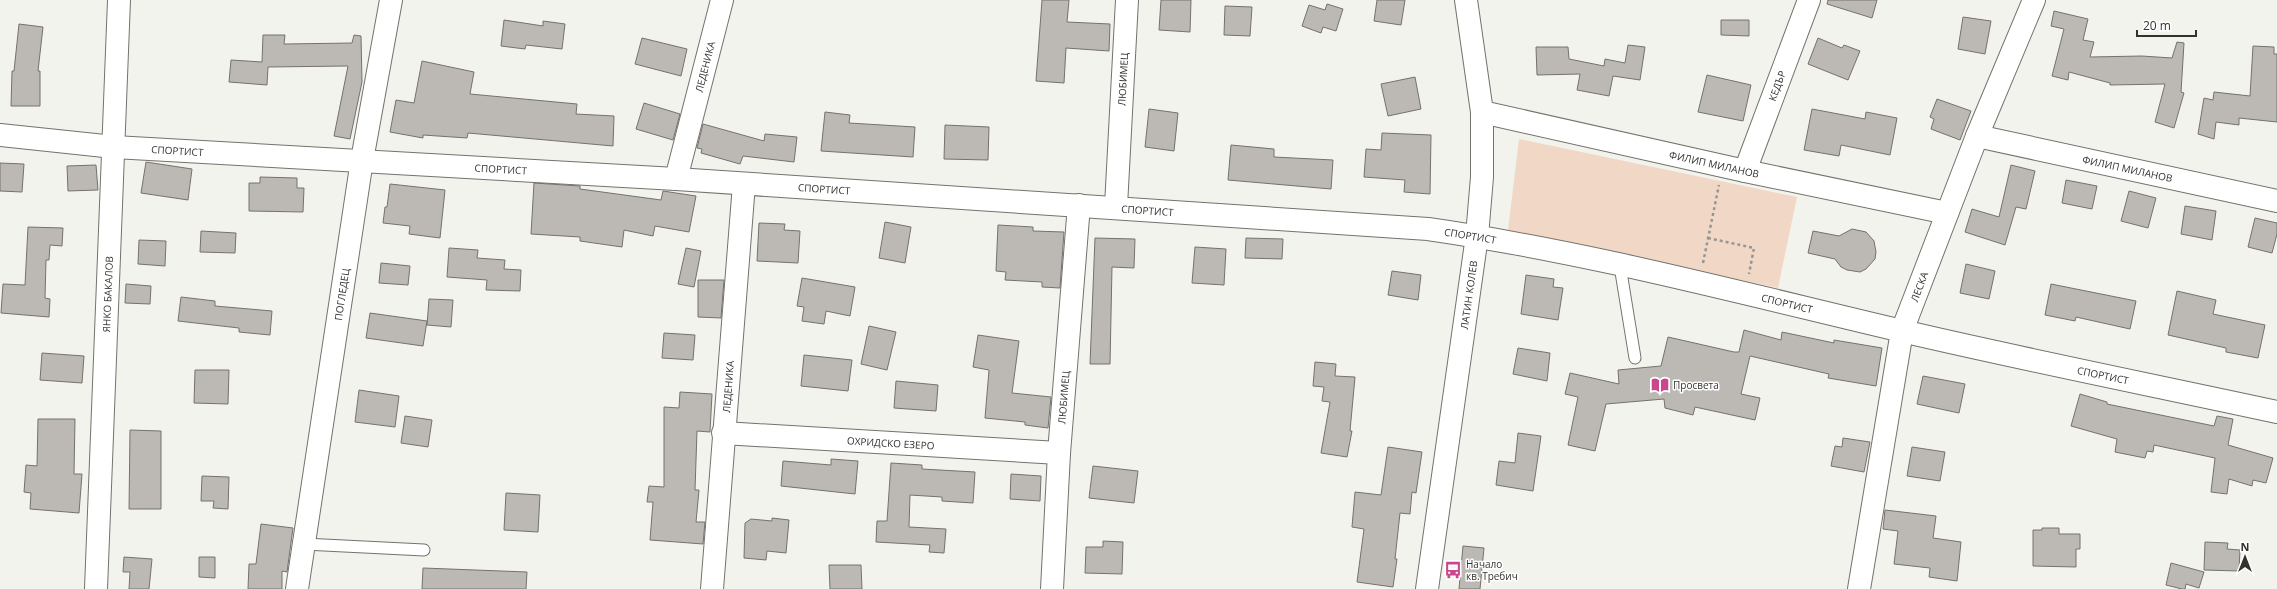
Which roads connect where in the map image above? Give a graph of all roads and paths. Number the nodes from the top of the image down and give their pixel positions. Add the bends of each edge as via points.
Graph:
1 (119, 0) edge
2 (391, 0) edge
3 (722, 0) edge
4 (1127, 0) edge
5 (1466, 0) edge
6 (1808, 0) edge
7 (2034, 0) edge
8 (1482, 112) junction
9 (0, 135) edge
10 (1977, 136) junction
11 (114, 147) junction
12 (362, 160) junction
13 (1723, 166) junction
14 (1745, 171) junction
15 (676, 179) junction
16 (744, 184) junction
17 (2277, 201) edge
18 (1079, 205) junction
19 (1116, 206) junction
20 (1948, 213) junction
21 (1477, 236) junction
22 (1708, 238) junction
23 (1620, 266) junction
24 (1699, 283) junction
25 (1745, 292) junction
26 (1902, 331) junction
27 (1635, 358) dead end
28 (2277, 412) edge
29 (723, 433) junction
30 (1059, 453) junction
31 (304, 544) junction
32 (424, 550) dead end
33 (96, 589) edge
34 (297, 589) edge
35 (712, 589) edge
36 (1052, 589) edge
37 (1427, 589) edge
38 (1859, 589) edge

1 - 11 street, ЯНКО БАКАЛОВ
2 - 12 street, ПОГЛЕДЕЦ
3 - 15 street, ЛЕДЕНИКА
4 - 19 street, ЛЮБИМЕЦ
5 - 8 street, ЛАТИН КОЛЕВ
6 - 14 street, КЕДЪР
7 - 10 street, ЛЕСКА
8 - 13 street, ФИЛИП МИЛАНОВ
8 - 21 street, ЛАТИН КОЛЕВ via 1482,177
9 - 11 street, СПОРТИСТ
10 - 17 street, ФИЛИП МИЛАНОВ
10 - 20 street, ЛЕСКА
11 - 12 street, СПОРТИСТ
11 - 33 street, ЯНКО БАКАЛОВ
12 - 15 street, СПОРТИСТ
12 - 31 street, ПОГЛЕДЕЦ
13 - 14 street, ФИЛИП МИЛАНОВ
13 - 22 path
14 - 20 street, ФИЛИП МИЛАНОВ
15 - 16 street, СПОРТИСТ
16 - 18 street, СПОРТИСТ
16 - 29 street, ЛЕДЕНИКА
18 - 19 street, СПОРТИСТ
18 - 30 street, ЛЮБИМЕЦ
19 - 21 street, СПОРТИСТ via 1428,229
20 - 26 street, ЛЕСКА
21 - 23 street, СПОРТИСТ
21 - 37 street, ЛАТИН КОЛЕВ
22 - 24 path
22 - 25 path via 1754,248
23 - 24 street, СПОРТИСТ
23 - 27 lane
24 - 25 street, СПОРТИСТ
25 - 26 street, СПОРТИСТ
26 - 28 street, СПОРТИСТ
26 - 38 street, ЛЕСКА
29 - 30 street, ОХРИДСКО ЕЗЕРО
29 - 35 street, ЛЕДЕНИКА
30 - 36 street, ЛЮБИМЕЦ
31 - 32 lane
31 - 34 street, ПОГЛЕДЕЦ

